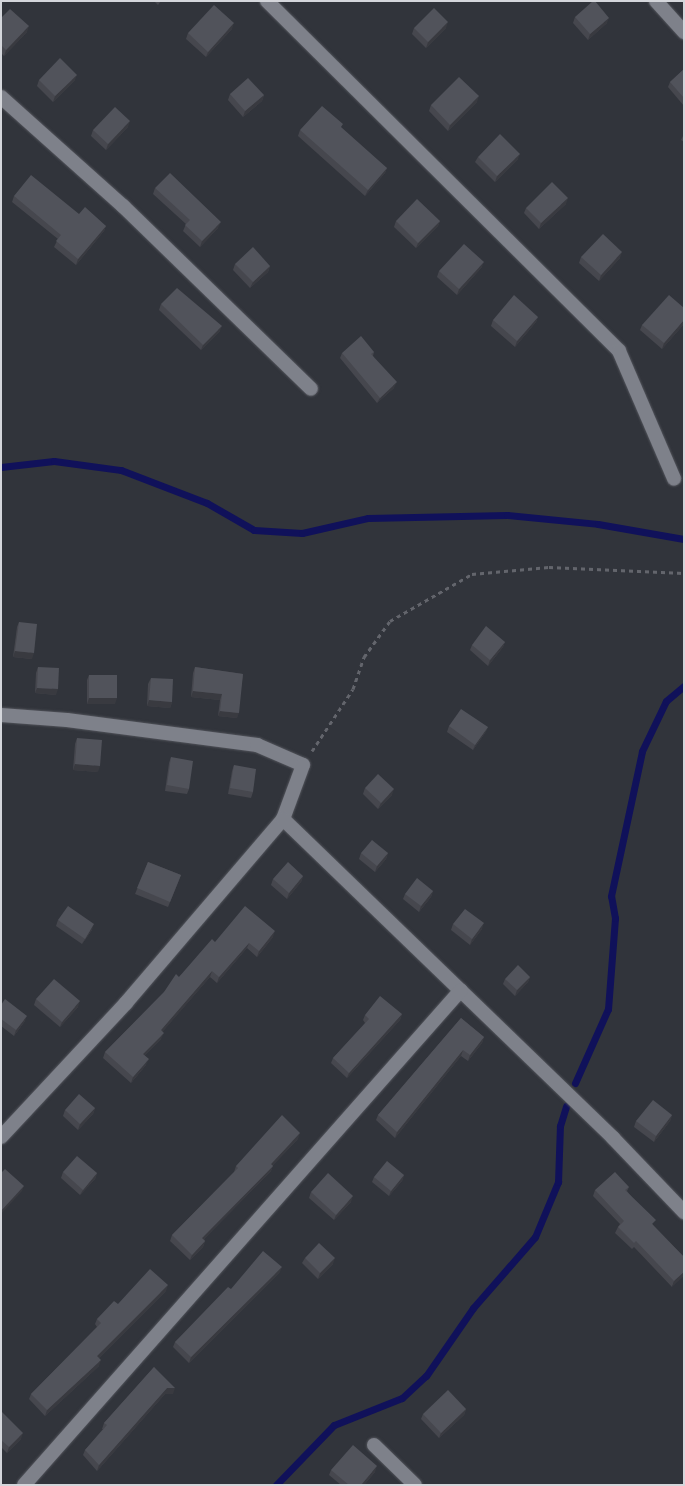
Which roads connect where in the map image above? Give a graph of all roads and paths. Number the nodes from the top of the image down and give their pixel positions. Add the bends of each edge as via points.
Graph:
1 (267, 1) edge
2 (656, 1) edge
3 (684, 32) edge
4 (1, 97) edge
5 (311, 389) dead end
6 (674, 480) dead end
7 (684, 573) edge
8 (1, 715) edge
9 (303, 765) junction
10 (283, 819) junction
11 (462, 990) junction
12 (1, 1137) edge
13 (684, 1212) edge
14 (374, 1445) dead end
15 (24, 1485) edge
16 (415, 1485) edge

1 - 6 street via 620,351
2 - 3 street
4 - 5 street via 124,206
7 - 9 path via 549,567 472,574 390,621 364,656 354,689
8 - 9 street via 67,720 257,745
9 - 10 street
10 - 11 street
10 - 12 street via 126,1003
11 - 13 street
11 - 15 street
14 - 16 street

